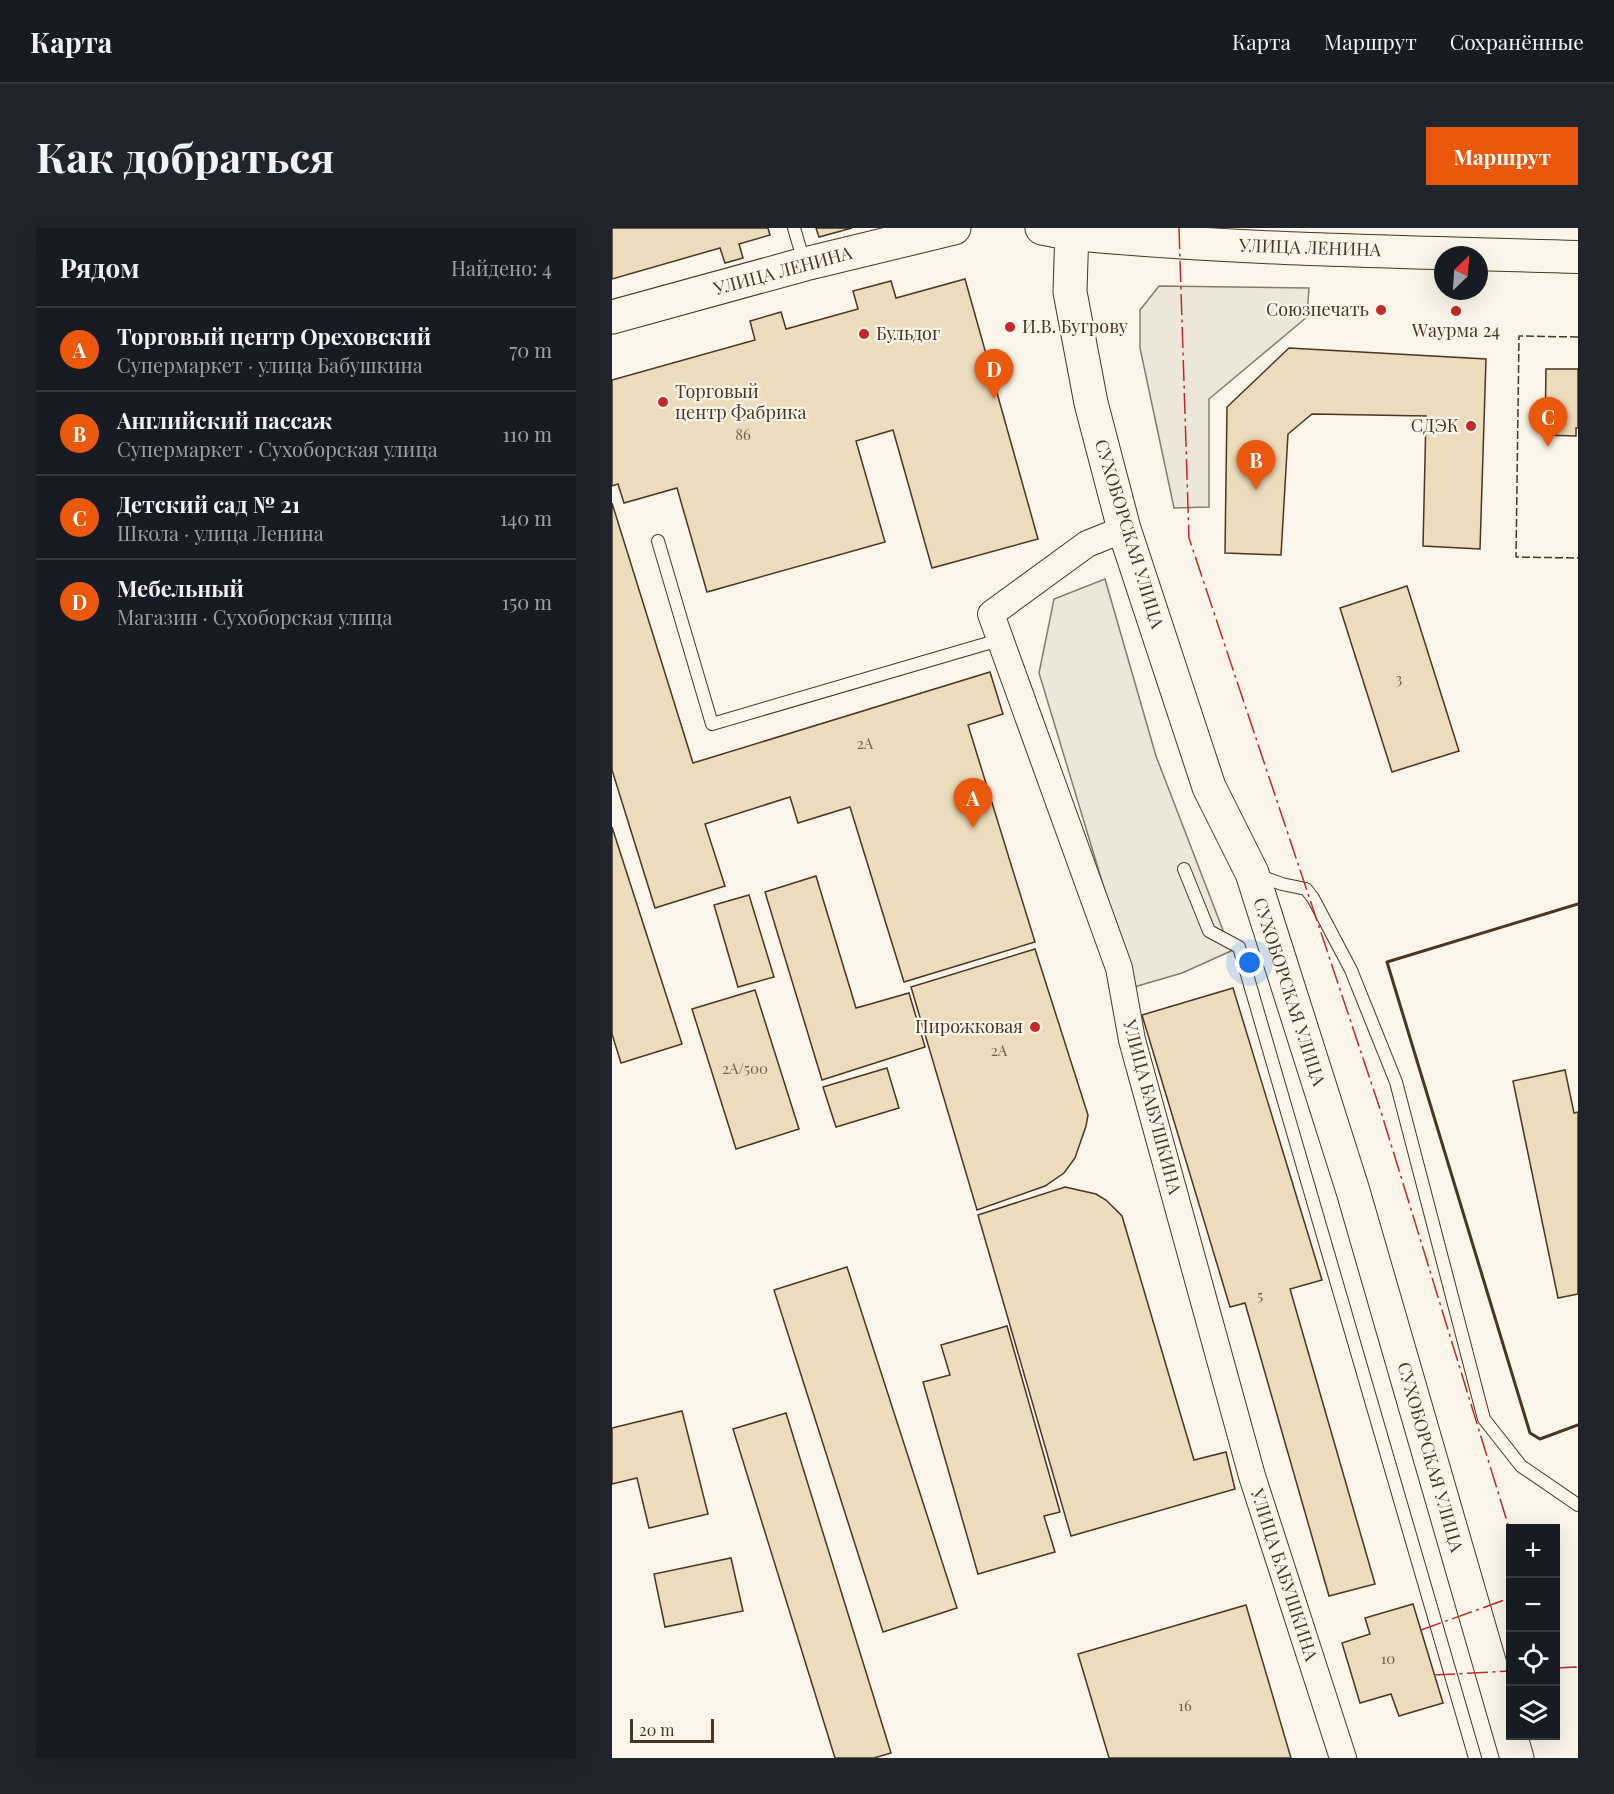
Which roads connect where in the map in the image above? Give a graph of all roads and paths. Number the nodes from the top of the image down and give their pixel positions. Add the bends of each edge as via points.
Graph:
1 (794, 228) edge
2 (954, 228) edge
3 (1062, 230) edge
4 (1578, 257) edge
5 (805, 264) junction
6 (612, 317) edge
7 (1124, 529) junction
8 (658, 541) dead end
9 (999, 640) junction
10 (1184, 869) dead end
11 (1252, 873) junction
12 (1578, 1505) edge
13 (1342, 1758) edge
14 (1475, 1758) edge
15 (1517, 1758) edge

1 - 5 lane
2 - 5 main road, УЛИЦА ЛЕНИНА
3 - 4 street, УЛИЦА ЛЕНИНА via 1144,241
3 - 7 main road, СУХОБОРСКАЯ УЛИЦА via 1091,403
5 - 6 main road, УЛИЦА ЛЕНИНА
7 - 9 street, УЛИЦА БАБУШКИНА via 1087,544 991,614
7 - 11 main road, СУХОБОРСКАЯ УЛИЦА via 1209,787
8 - 9 lane via 712,724
9 - 13 street, УЛИЦА БАБУШКИНА via 1119,968 1132,1041 1252,1476
10 - 14 lane via 1209,931 1239,947
11 - 12 lane via 1306,888 1351,970 1396,1082 1484,1419 1521,1466
11 - 15 main road, СУХОБОРСКАЯ УЛИЦА via 1353,1191

